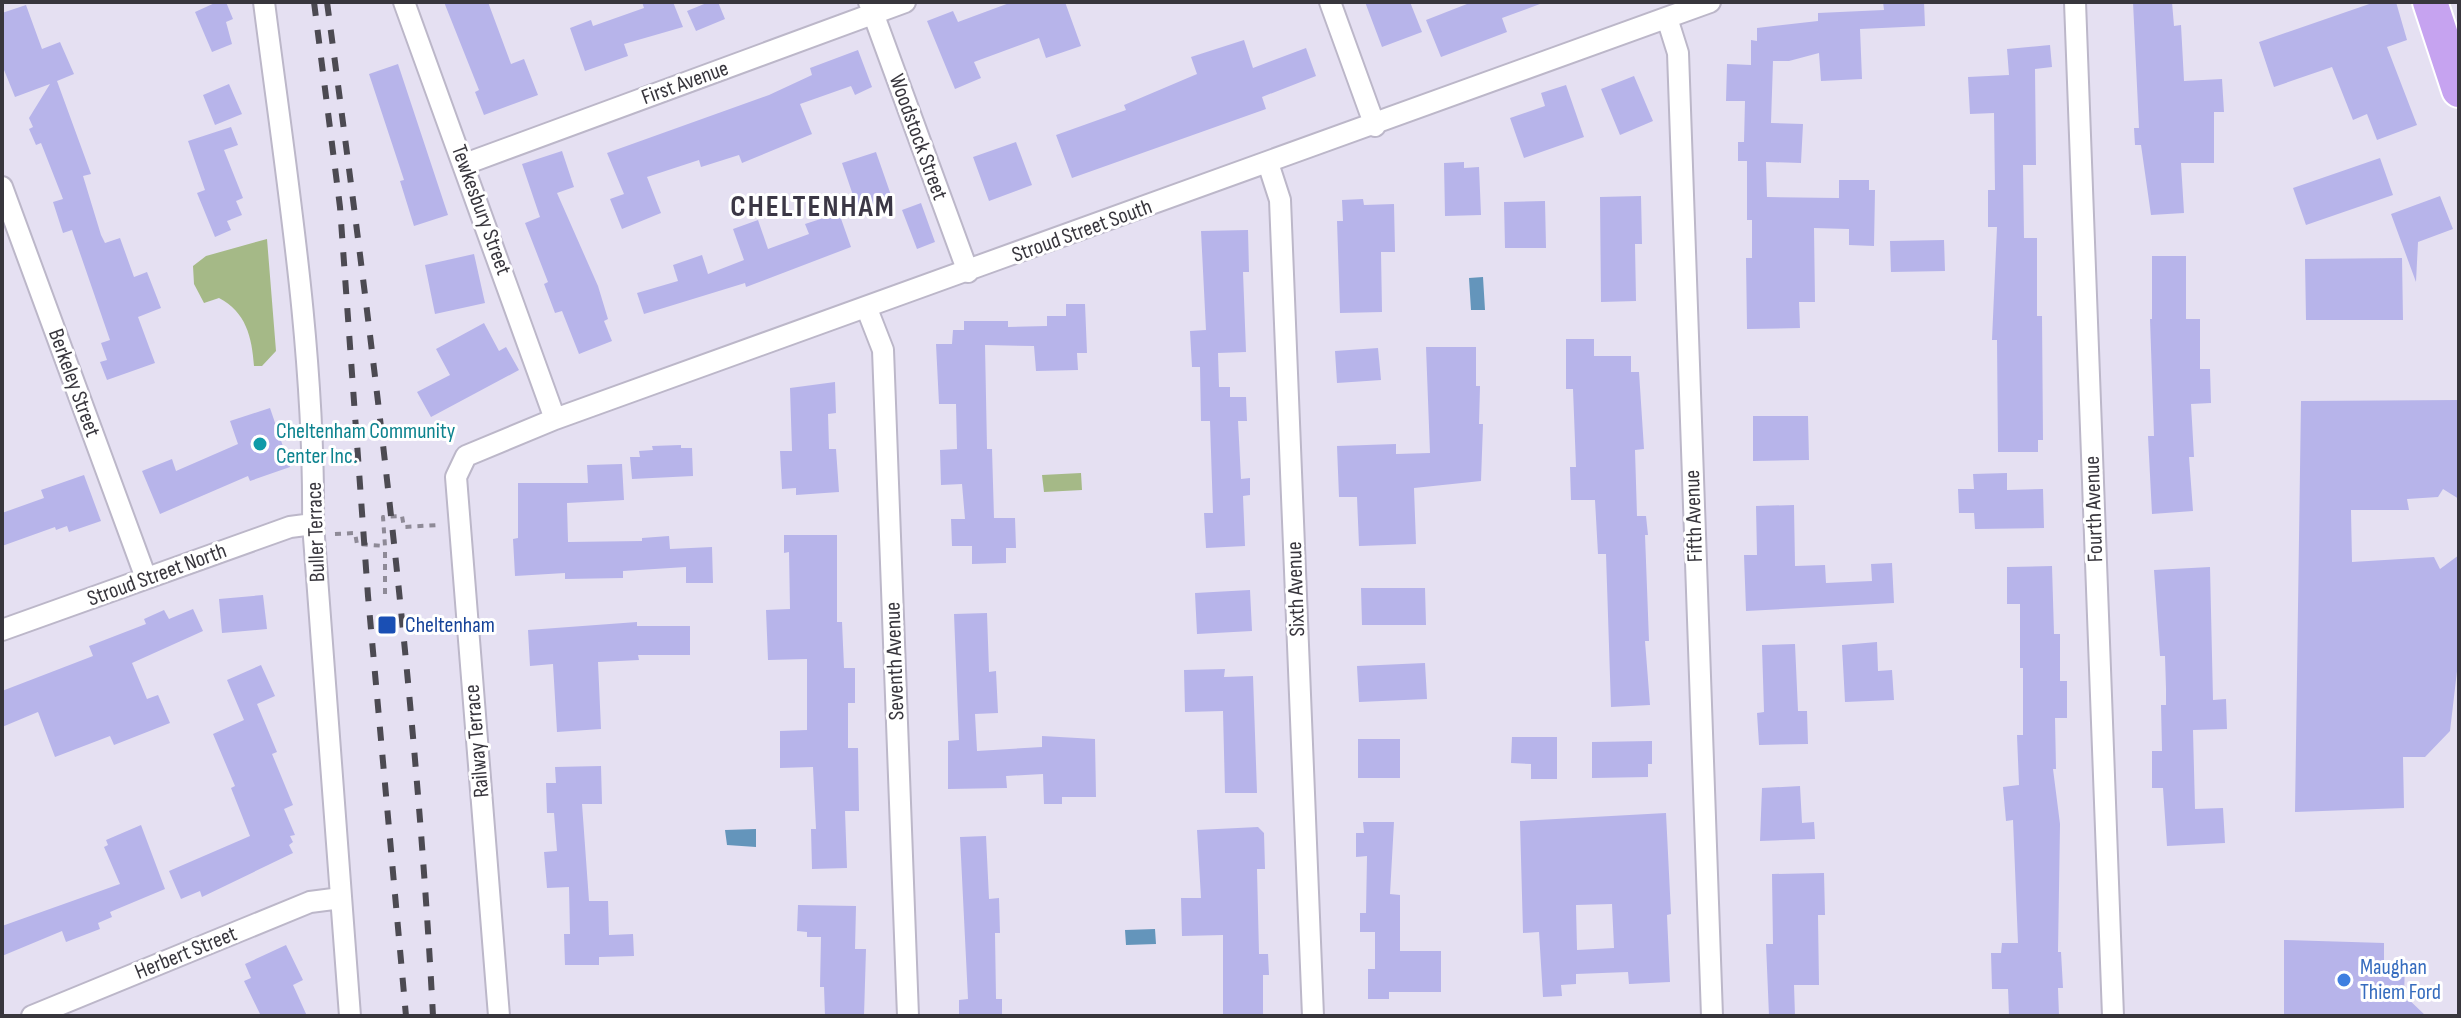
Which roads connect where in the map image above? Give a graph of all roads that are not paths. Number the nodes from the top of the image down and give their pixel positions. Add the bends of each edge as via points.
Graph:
1 (264, 2) edge
2 (404, 2) edge
3 (905, 2) edge
4 (1330, 2) edge
5 (1710, 2) edge
6 (2075, 2) edge
7 (2430, 2) edge
8 (871, 8) edge
9 (1667, 18) junction
10 (2459, 90) edge
11 (1375, 126) junction
12 (1268, 163) junction
13 (465, 164) junction
14 (2, 187) edge
15 (968, 272) junction
16 (867, 309) junction
17 (555, 419) junction
18 (459, 467) joint
19 (313, 524) junction
20 (146, 578) junction
21 (2, 630) edge
22 (341, 898) junction
23 (32, 1016) edge
24 (350, 1016) edge
25 (499, 1016) edge
26 (908, 1016) edge
27 (1313, 1016) edge
28 (1712, 1016) edge
29 (2113, 1016) edge

1 - 19 street, Buller Terrace via 306,337
2 - 13 street, Tewkesbury Street
3 - 8 street, First Avenue
4 - 11 street
5 - 9 street, Stroud Street South
6 - 29 street, Fourth Avenue
7 - 10 highway
8 - 13 street, First Avenue
8 - 15 street, Woodstock Street
9 - 11 street, Stroud Street South
9 - 28 street, Fifth Avenue via 1678,53
11 - 12 street, Stroud Street South
12 - 15 street, Stroud Street South
12 - 27 street, Sixth Avenue via 1280,200
13 - 17 street, Tewkesbury Street
14 - 20 street, Berkeley Street
15 - 16 street, Stroud Street South
16 - 17 street, Stroud Street South
16 - 26 street, Seventh Avenue via 883,350
17 - 18 street, Stroud Street South via 466,456
18 - 25 street, Railway Terrace via 464,604
19 - 20 street, Stroud Street North via 290,527
19 - 22 street, Buller Terrace
20 - 21 street, Stroud Street North
22 - 23 street, Herbert Street via 310,902
22 - 24 street, Buller Terrace

